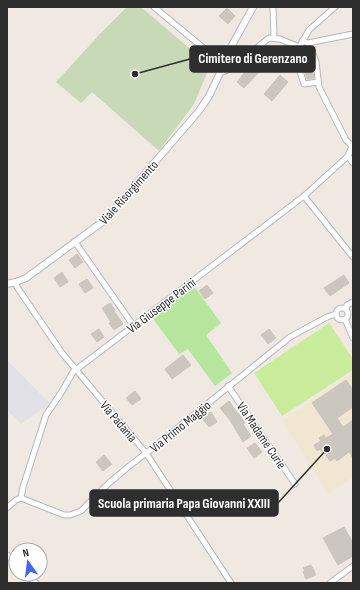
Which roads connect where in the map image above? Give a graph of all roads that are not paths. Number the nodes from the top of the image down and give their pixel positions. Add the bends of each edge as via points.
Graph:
1 (154, 7) edge
2 (253, 7) edge
3 (273, 7) edge
4 (334, 7) edge
5 (353, 34) edge
6 (274, 37) junction
7 (301, 44) junction
8 (222, 59) junction
9 (298, 66) dead end
10 (229, 67) junction
11 (221, 71) junction
12 (318, 82) junction
13 (353, 146) edge
14 (348, 156) junction
15 (353, 163) edge
16 (304, 196) junction
17 (75, 242) junction
18 (353, 257) edge
19 (16, 282) junction
20 (7, 284) edge
21 (353, 302) edge
22 (346, 309) junction
23 (336, 314) junction
24 (345, 319) junction
25 (133, 325) junction
26 (353, 338) edge
27 (76, 370) junction
28 (228, 386) junction
29 (146, 453) junction
30 (295, 484) dead end
31 (21, 498) junction
32 (7, 508) edge
33 (353, 566) edge
34 (333, 582) edge
35 (230, 583) edge

1 - 8 street
2 - 8 street
3 - 6 street
4 - 7 street via 308,30
5 - 7 street
6 - 7 street
6 - 10 street via 265,40 237,64
7 - 12 street via 315,57
8 - 10 street via 230,62
8 - 11 street via 217,63
9 - 12 street via 304,84
10 - 11 street
11 - 17 street, Viale Risorgimento via 205,104 194,118 105,220
12 - 13 street via 346,140
13 - 14 street, Via Giuseppe Parini
14 - 15 street
14 - 16 street, Via Giuseppe Parini
16 - 18 street
16 - 25 street, Via Giuseppe Parini
17 - 19 street, Viale Risorgimento via 26,278
17 - 25 street
19 - 20 street, Viale Risorgimento
19 - 27 street, Via Padania
21 - 22 street via 347,305
22 - 23 street via 339,309
22 - 24 street via 348,317
23 - 24 street via 339,319
23 - 28 street, Via Primo Maggio via 290,337
24 - 26 street
25 - 27 street, Via Giuseppe Parini
27 - 29 street, Via Padania
27 - 31 street, Via Giuseppe Parini via 46,415
28 - 29 street, Via Primo Maggio
28 - 30 street, Via Madame Curie
29 - 31 street, Via Primo Maggio via 109,483 81,511 64,514
29 - 35 street, Via Padania
31 - 32 street
33 - 34 street

